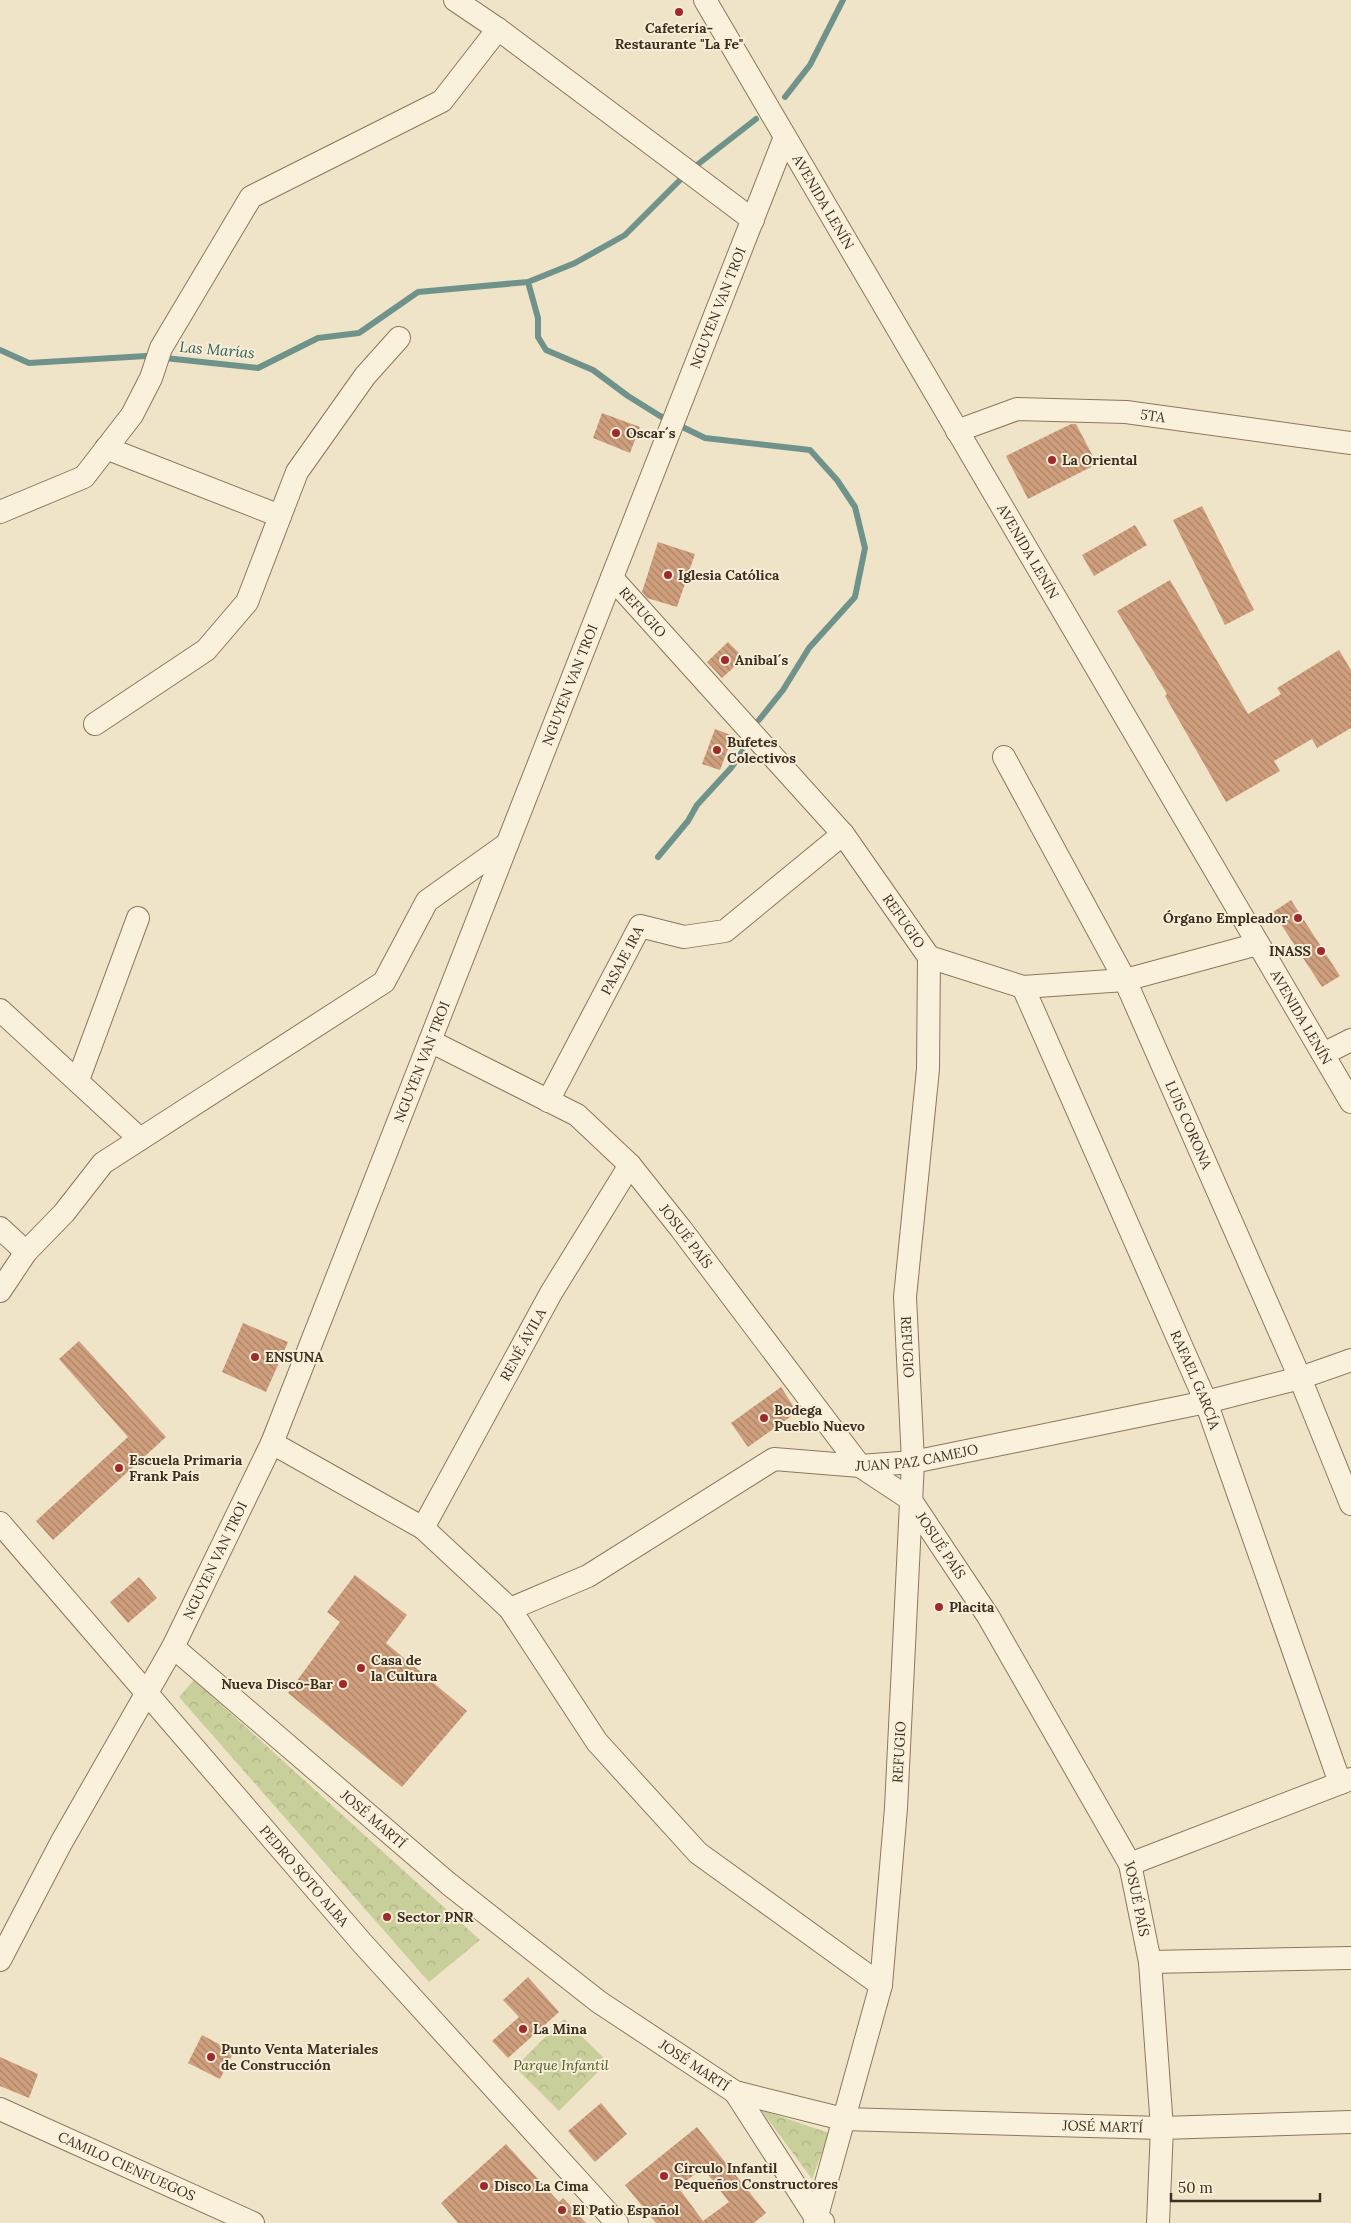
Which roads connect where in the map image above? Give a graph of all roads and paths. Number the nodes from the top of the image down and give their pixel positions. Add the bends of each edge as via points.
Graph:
1 (455, 0) edge
2 (704, 0) edge
3 (498, 29) junction
4 (785, 138) junction
5 (752, 220) junction
6 (400, 338) dead end
7 (957, 431) junction
8 (1348, 439) edge
9 (106, 448) junction
10 (0, 512) edge
11 (280, 516) junction
12 (612, 578) junction
13 (95, 724) dead end
14 (1004, 757) dead end
15 (843, 834) junction
16 (507, 844) junction
17 (138, 918) dead end
18 (1258, 944) junction
19 (929, 958) junction
20 (1125, 980) junction
21 (1023, 987) junction
22 (0, 1010) edge
23 (1351, 1040) edge
24 (430, 1041) junction
25 (1323, 1054) junction
26 (78, 1080) junction
27 (548, 1100) junction
28 (1351, 1102) edge
29 (140, 1139) junction
30 (630, 1165) junction
31 (0, 1228) edge
32 (26, 1252) junction
33 (0, 1291) edge
34 (1351, 1360) edge
35 (1300, 1378) junction
36 (1206, 1402) junction
37 (272, 1443) junction
38 (913, 1462) junction
39 (860, 1466) junction
40 (910, 1499) junction
41 (1351, 1504) edge
42 (0, 1522) edge
43 (423, 1528) junction
44 (510, 1609) junction
45 (173, 1647) junction
46 (147, 1692) junction
47 (1345, 1781) edge
48 (1130, 1864) junction
49 (1351, 1958) edge
50 (0, 1960) edge
51 (1150, 1962) junction
52 (881, 1985) junction
53 (735, 2092) junction
54 (0, 2110) edge
55 (843, 2119) junction
56 (1351, 2122) edge
57 (1162, 2128) junction
58 (819, 2221) edge
59 (253, 2223) edge
60 (616, 2223) edge
61 (1158, 2223) edge

1 - 3 street
2 - 4 street, AVENIDA LENÍN
3 - 5 street
3 - 9 street via 442,101 251,197 161,348 151,378 132,415
4 - 5 street, NGUYEN VAN TROI
4 - 7 street, AVENIDA LENÍN
5 - 12 street, NGUYEN VAN TROI
6 - 11 street via 365,376 297,472
7 - 8 street, 5TA via 1017,409 1126,412
7 - 18 street, AVENIDA LENÍN
9 - 10 street via 84,477
9 - 11 street
11 - 13 street via 246,602 206,650
12 - 15 street, REFUGIO
12 - 16 street, NGUYEN VAN TROI
14 - 20 street, LUIS CORONA
15 - 19 street, REFUGIO
15 - 27 street, PASAJE 1RA via 726,931 684,937 640,926
16 - 24 street, NGUYEN VAN TROI
16 - 29 street via 427,901 384,982
17 - 26 street
18 - 20 street
18 - 25 street, AVENIDA LENÍN
19 - 21 street
19 - 38 street, REFUGIO via 928,1069 905,1297
20 - 21 street
20 - 35 street, LUIS CORONA
21 - 36 street, RAFAEL GARCÍA
22 - 26 street
23 - 25 street
24 - 27 street, JOSUÉ PAÍS
24 - 37 street, NGUYEN VAN TROI
25 - 28 street, AVENIDA LENÍN
26 - 29 street
27 - 30 street, JOSUÉ PAÍS via 577,1115
29 - 32 street via 103,1163 64,1213
30 - 39 street, JOSUÉ PAÍS
30 - 43 street, RENÉ ÁVILA via 551,1293
31 - 32 street
32 - 33 street
34 - 35 street, JUAN PAZ CAMEJO
35 - 36 street, JUAN PAZ CAMEJO
35 - 41 street, LUIS CORONA
36 - 38 street, JUAN PAZ CAMEJO
36 - 47 street, RAFAEL GARCÍA
37 - 43 street
37 - 45 street, NGUYEN VAN TROI
38 - 39 street, JUAN PAZ CAMEJO
38 - 40 street, REFUGIO
39 - 40 street, JOSUÉ PAÍS
39 - 44 street, JUAN PAZ CAMEJO via 774,1459 588,1576
40 - 48 street, JOSUÉ PAÍS via 988,1616
40 - 52 street, REFUGIO via 896,1808
42 - 46 street, PEDRO SOTO ALBA
43 - 44 street
44 - 52 street via 597,1742 698,1853
45 - 46 street, NGUYEN VAN TROI
45 - 53 street, JOSÉ MARTÍ via 456,1890 599,2002
46 - 50 street, NGUYEN VAN TROI via 61,1843
46 - 60 street, PEDRO SOTO ALBA via 363,1944
47 - 48 street
48 - 51 street, JOSUÉ PAÍS
49 - 51 street
51 - 57 street, JOSUÉ PAÍS
52 - 55 street, REFUGIO
53 - 55 street, JOSÉ MARTÍ
53 - 58 street
54 - 59 street, CAMILO CIENFUEGOS
55 - 57 street, JOSÉ MARTÍ
55 - 58 street, REFUGIO
56 - 57 street, JOSÉ MARTÍ
57 - 61 street, JOSUÉ PAÍS

